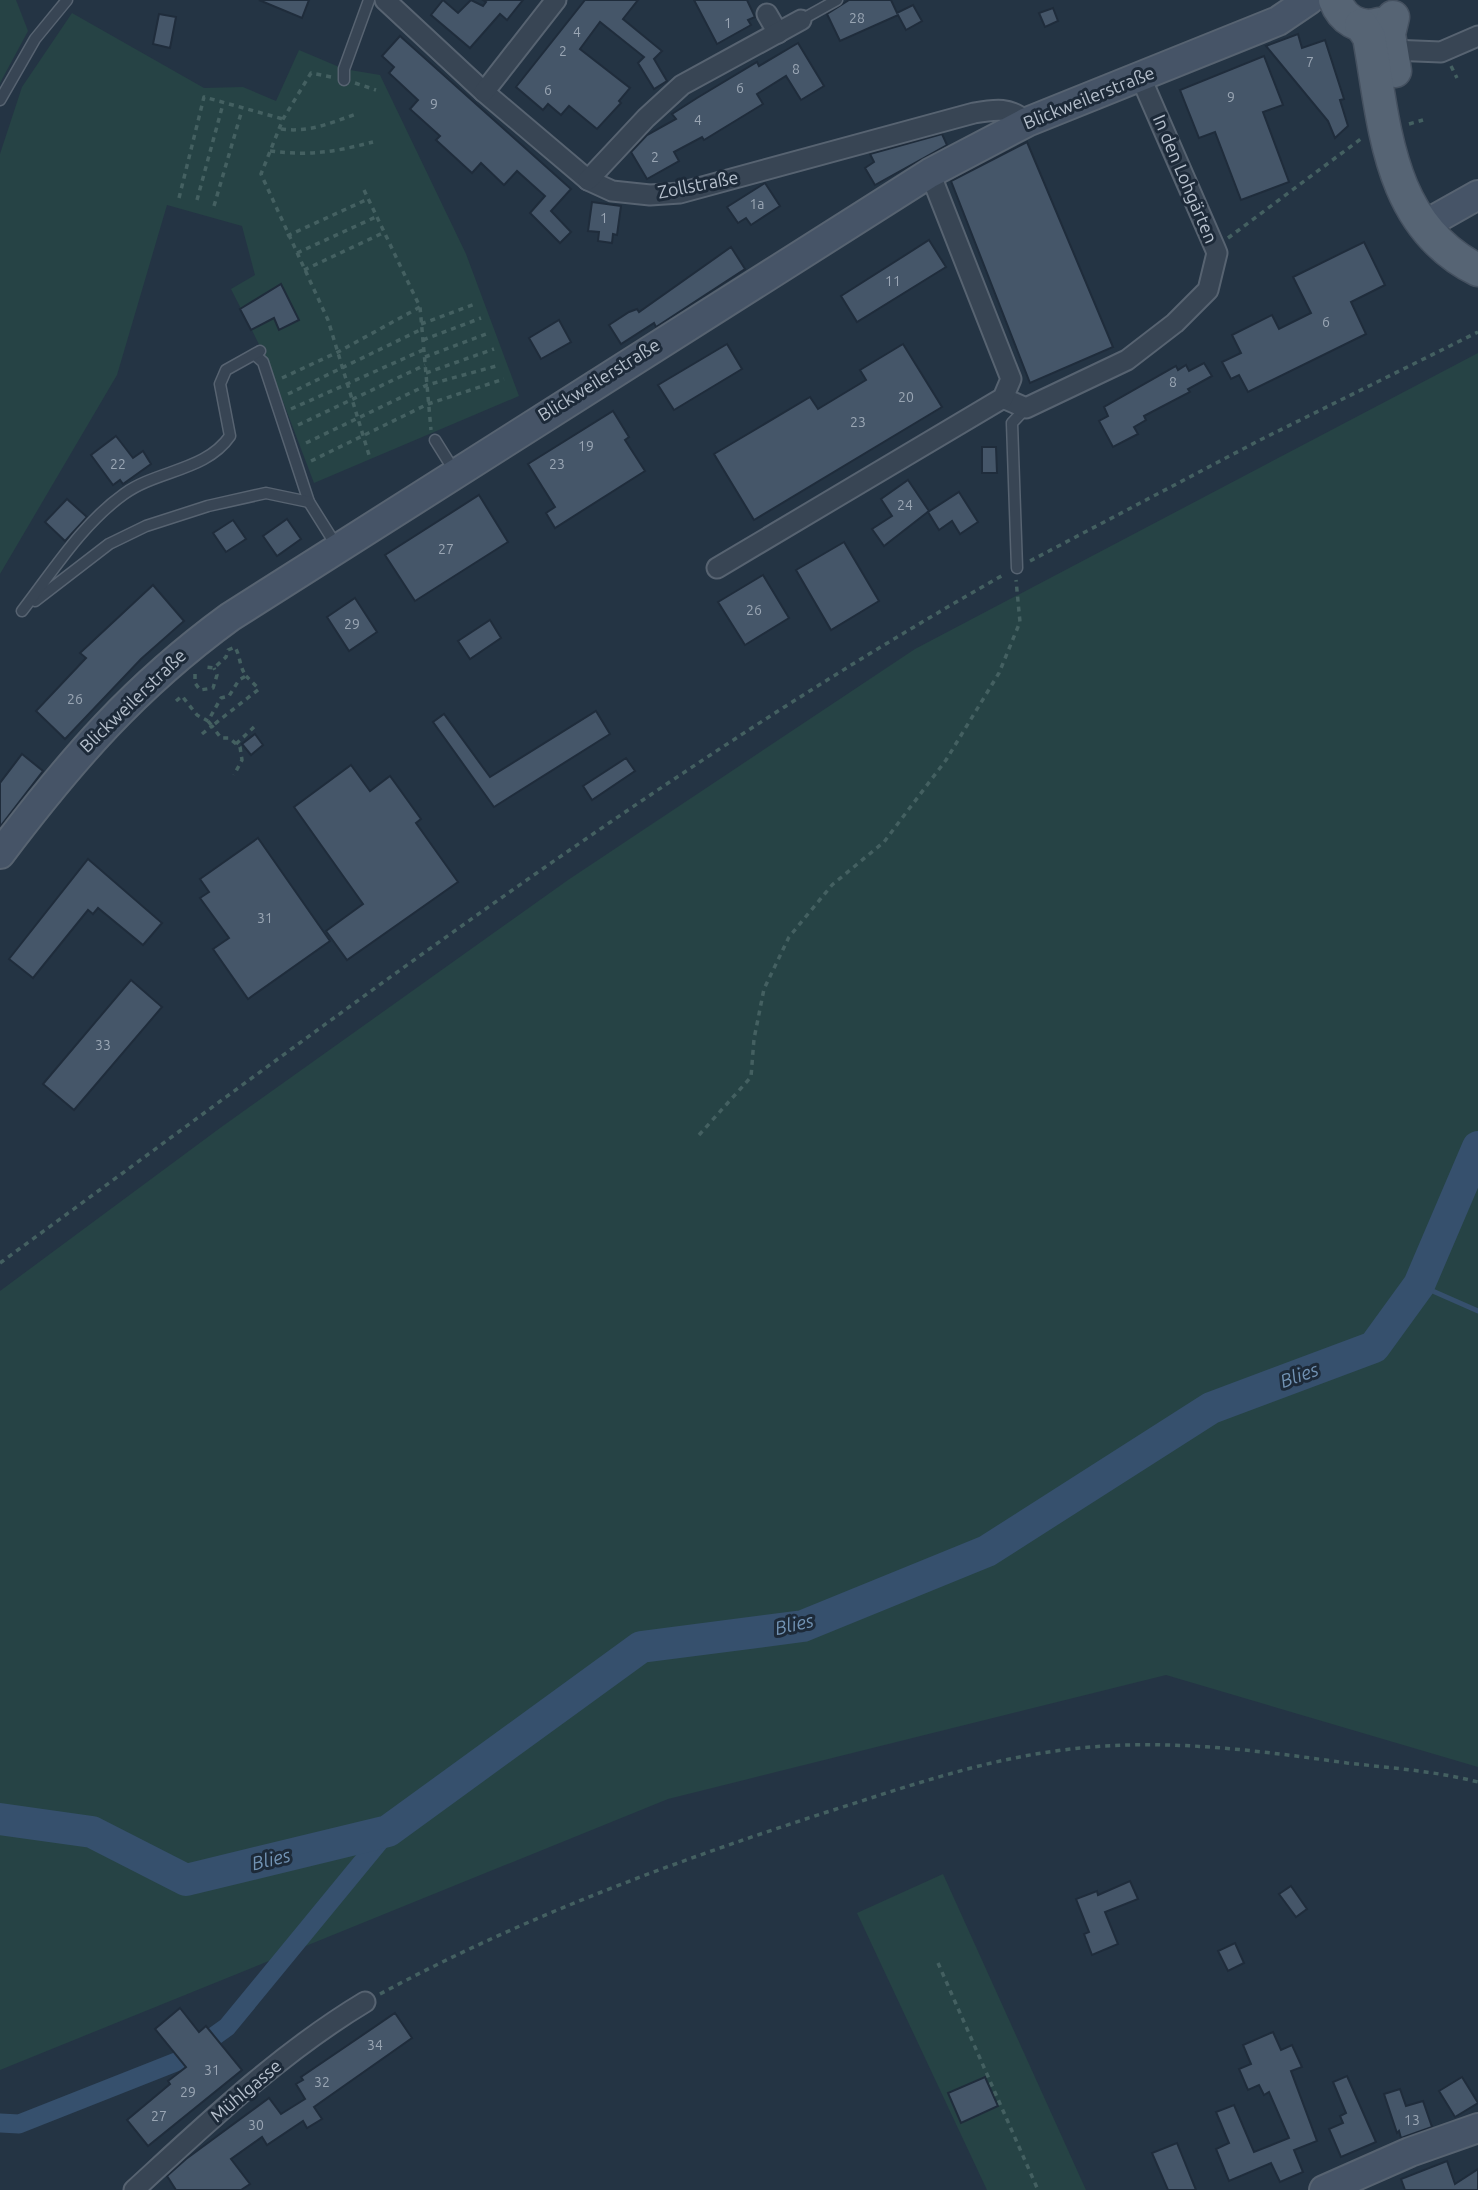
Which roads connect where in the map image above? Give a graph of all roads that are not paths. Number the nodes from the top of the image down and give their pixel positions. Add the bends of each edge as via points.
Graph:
1 (67, 0) edge
2 (369, 0) edge
3 (385, 0) edge
4 (556, 0) edge
5 (837, 0) edge
6 (1309, 0) edge
7 (1398, 9) edge
8 (1345, 12) edge
9 (767, 14) dead end
10 (801, 20) joint
11 (1278, 21) junction
12 (778, 33) junction
13 (1478, 36) edge
14 (1391, 50) junction
15 (1141, 78) junction
16 (344, 80) dead end
17 (484, 92) junction
18 (0, 100) edge
19 (1027, 122) junction
20 (930, 173) junction
21 (588, 180) junction
22 (1478, 195) edge
23 (1435, 230) junction
24 (1478, 270) edge
25 (1003, 398) junction
26 (1027, 408) junction
27 (433, 437) road end
28 (455, 472) junction
29 (309, 502) junction
30 (337, 547) junction
31 (717, 568) dead end
32 (1017, 568) road end
33 (0, 854) edge
34 (365, 2002) road end
35 (1478, 2128) edge
36 (134, 2190) edge
37 (1324, 2190) edge

1 - 18 lane via 35,39
2 - 16 lane
3 - 17 street, Zollstraße
4 - 17 street
5 - 10 lane
6 - 11 street, Blickweilerstraße
7 - 8 main road via 1372,26
7 - 14 main road via 1389,34
8 - 11 street, Blickweilerstraße
8 - 23 main road via 1369,37 1391,155 1408,204
9 - 12 street
10 - 12 street
11 - 15 street, Blickweilerstraße
12 - 21 street via 682,85
13 - 14 street via 1445,51
14 - 23 main road via 1409,156
15 - 19 street, Blickweilerstraße
15 - 26 street, In den Lohgärten via 1217,253 1208,290 1127,360
17 - 21 street, Zollstraße
19 - 20 street, Blickweilerstraße
19 - 21 street, Zollstraße via 1016,112 999,109 974,113 680,193 621,192
20 - 25 street via 1011,379
20 - 28 street, Blickweilerstraße
22 - 23 street
23 - 24 main road via 1463,262
25 - 26 street
25 - 31 street
26 - 32 lane via 1012,423
27 - 28 lane
28 - 30 street, Blickweilerstraße
29 - 29 lane via 266,493 146,526 109,544 22,611 106,508 127,492 220,450 230,436 220,384 226,370 258,353
29 - 30 lane
30 - 33 street, Blickweilerstraße via 230,617 155,675 75,758
34 - 36 street, Mühlgasse via 299,2047
35 - 37 street

